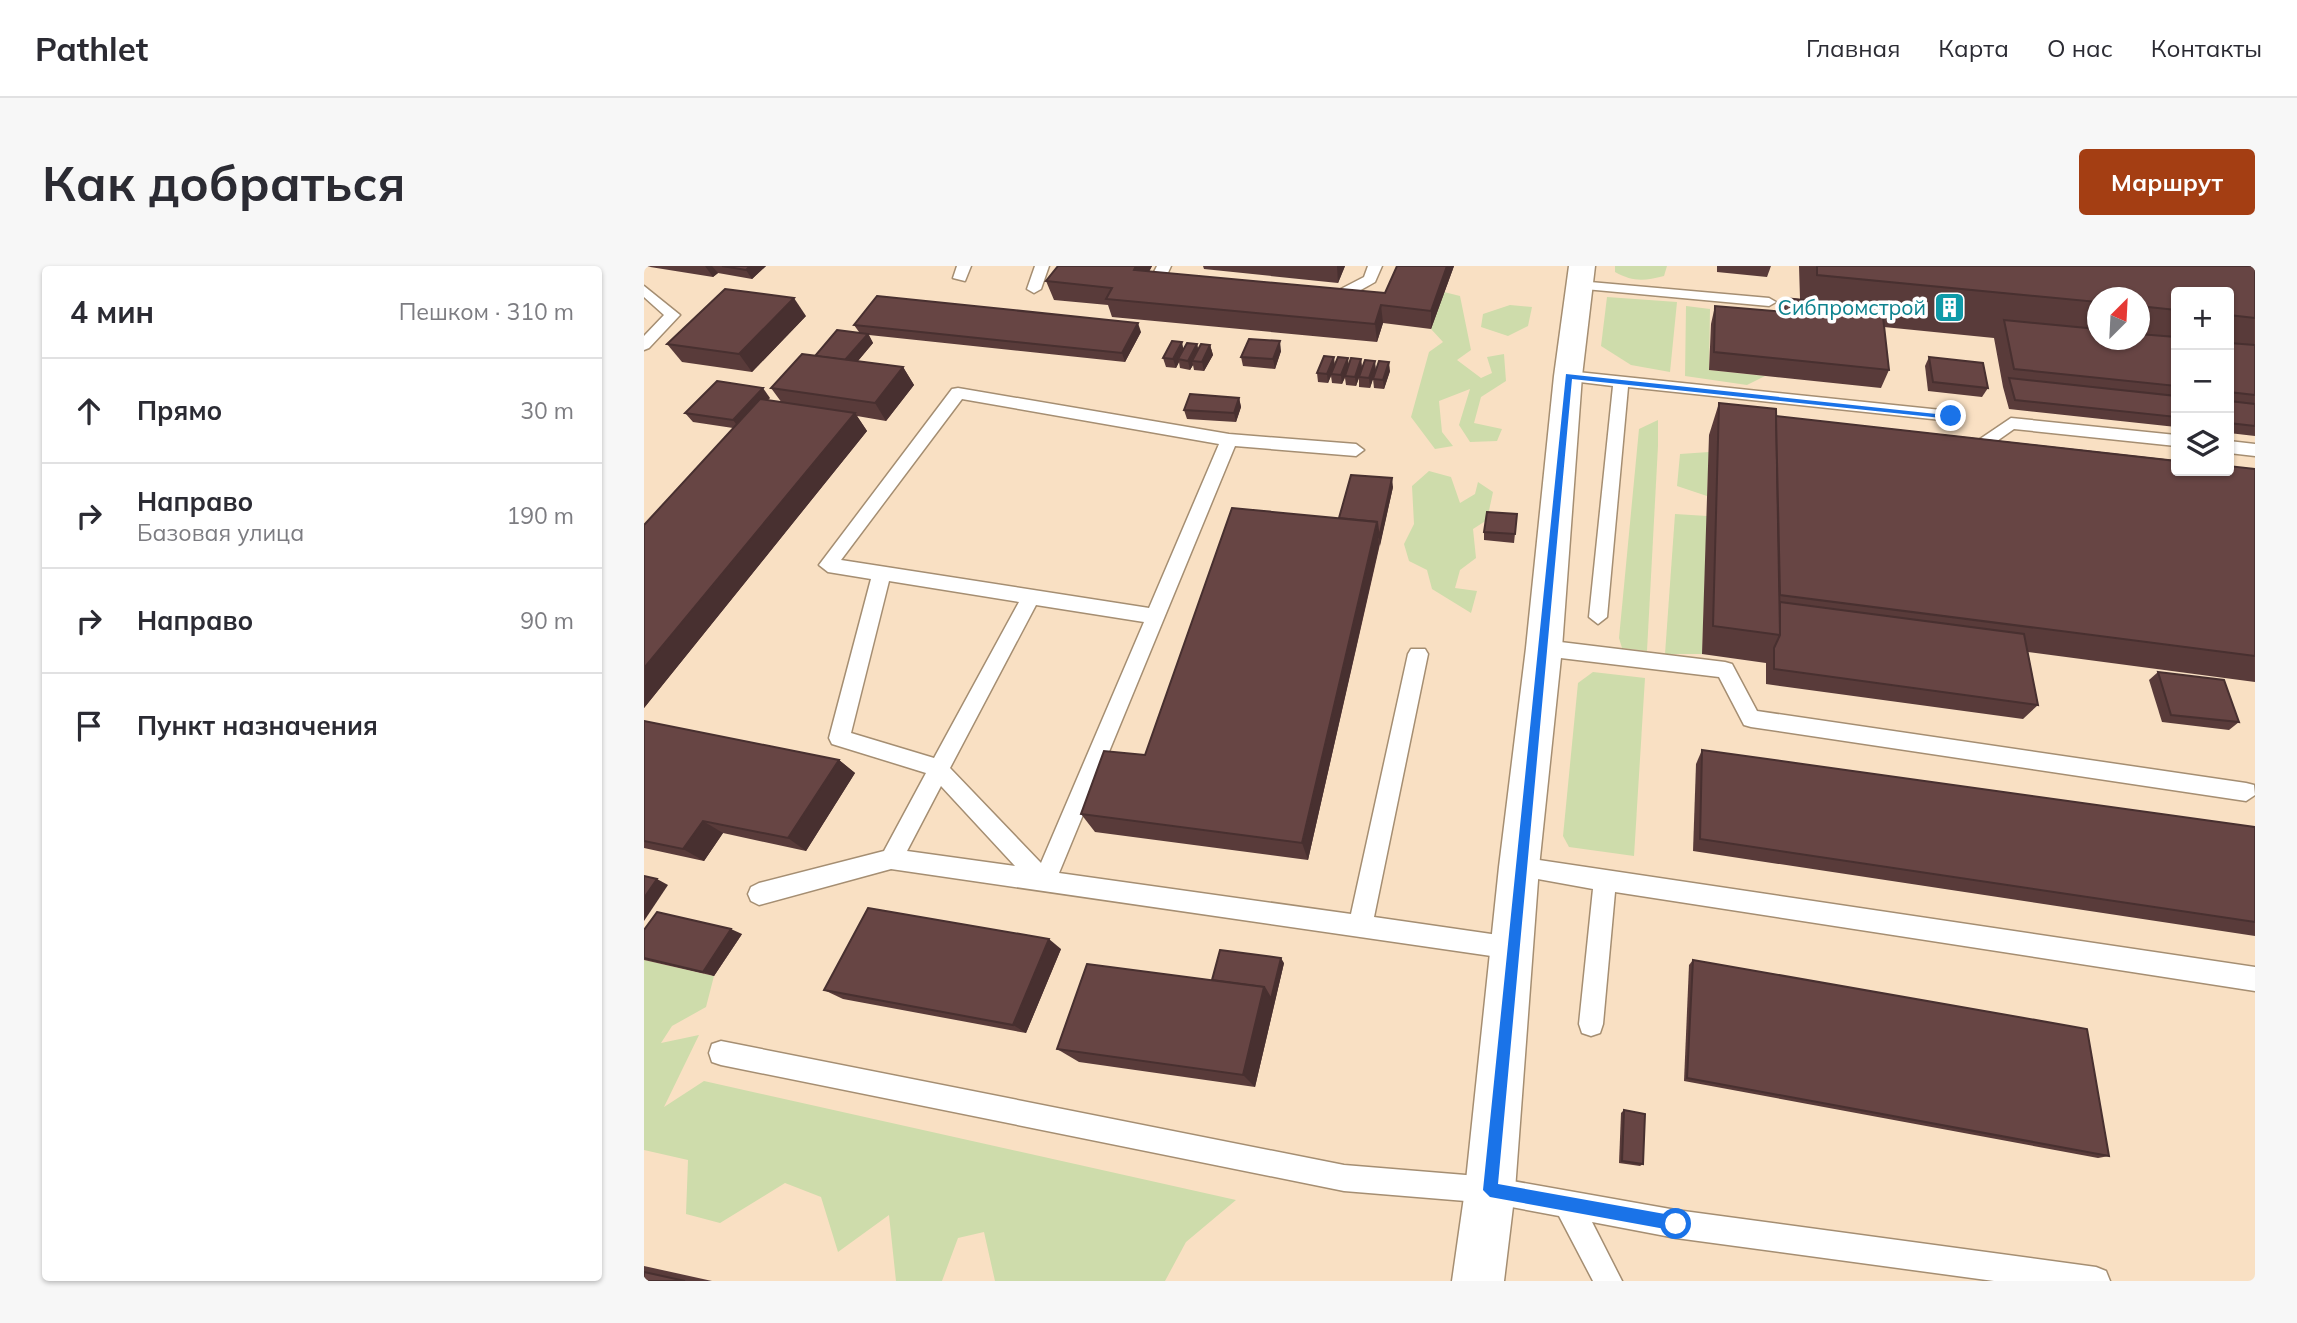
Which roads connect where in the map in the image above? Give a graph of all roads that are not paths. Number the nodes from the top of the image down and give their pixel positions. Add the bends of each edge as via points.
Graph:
1 (1042, 266) edge
2 (1164, 266) edge
3 (1375, 266) edge
4 (1581, 275) edge
5 (1195, 283) edge
6 (1034, 289) dead end
7 (644, 290) edge
8 (1313, 293) edge
9 (1769, 302) dead end
10 (644, 345) edge
11 (1569, 376) junction
12 (1621, 381) junction
13 (1951, 416) dead end
14 (1229, 440) junction
15 (2171, 440) edge
16 (1953, 444) edge
17 (2234, 448) edge
18 (1356, 450) dead end
19 (2255, 450) edge
20 (882, 573) junction
21 (1031, 596) junction
22 (1155, 615) junction
23 (1598, 617) dead end
24 (1545, 648) junction
25 (1418, 654) dead end
26 (937, 768) junction
27 (2246, 792) dead end
28 (891, 859) junction
29 (1519, 867) junction
30 (1605, 880) junction
31 (1044, 882) junction
32 (758, 894) dead end
33 (1360, 927) junction
34 (1511, 947) junction
35 (2255, 979) edge
36 (1591, 1024) dead end
37 (721, 1053) dead end
38 (1490, 1190) junction
39 (1567, 1203) junction
40 (1605, 1280) edge
41 (1478, 1281) edge
42 (2096, 1281) edge

1 - 6 lane
2 - 5 lane via 1157,280
3 - 8 lane via 1370,279 1339,295
4 - 9 lane
4 - 11 street
7 - 10 lane via 673,315
11 - 12 lane
11 - 24 street
12 - 13 lane
12 - 23 lane
14 - 18 lane
14 - 20 lane via 958,393 828,565
14 - 22 lane
15 - 16 lane via 2011,423 1980,447
17 - 19 lane
20 - 21 lane
20 - 26 lane via 839,738
21 - 22 lane
21 - 26 lane
22 - 31 lane
24 - 27 lane via 1725,670 1751,719
24 - 29 street
25 - 33 lane
26 - 28 lane
26 - 31 lane
28 - 31 lane
28 - 32 lane
29 - 30 lane
29 - 34 street
30 - 35 lane
30 - 36 lane
31 - 33 lane
33 - 34 lane
34 - 38 street
37 - 38 lane via 1344,1178
38 - 39 lane
38 - 41 street
39 - 40 lane
39 - 42 lane via 1676,1224

